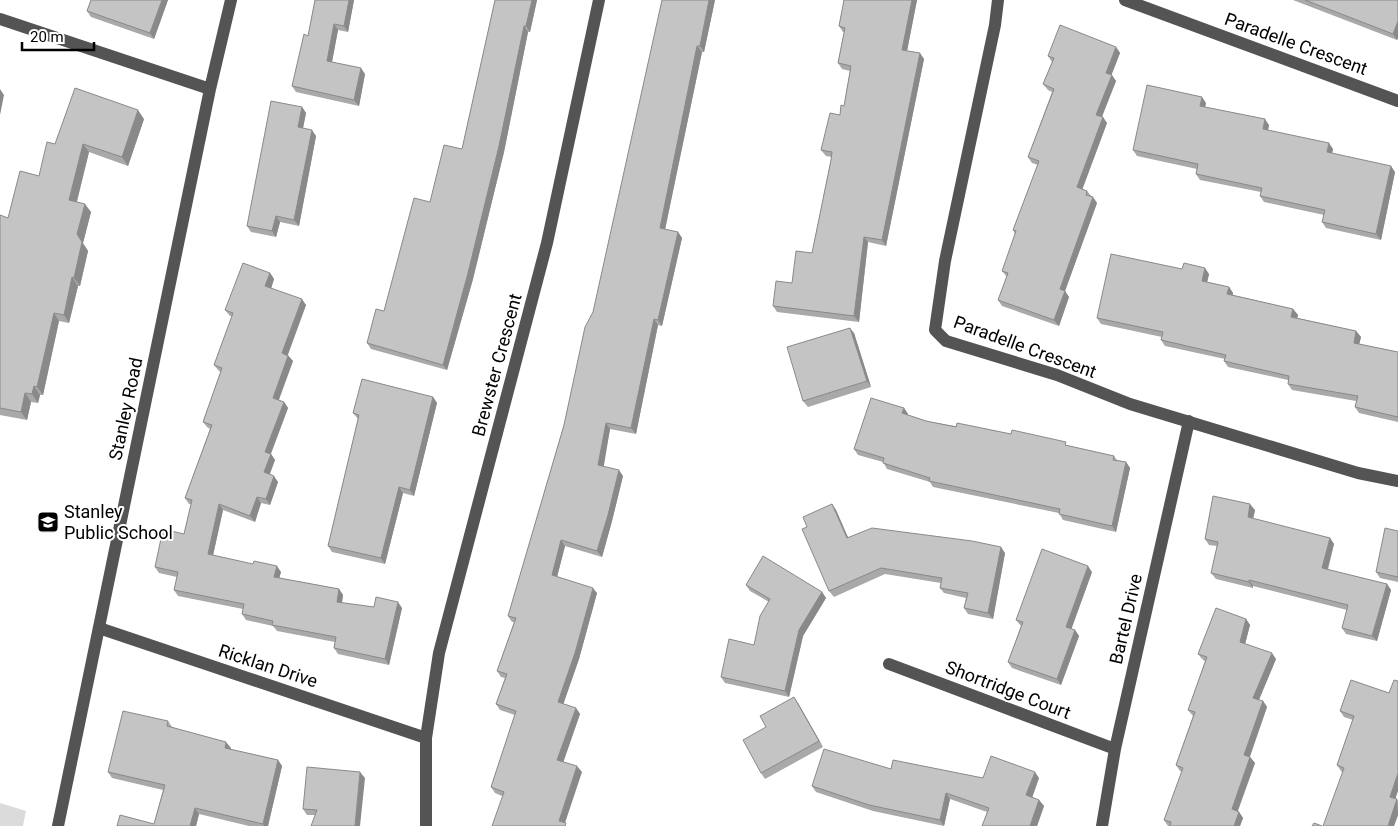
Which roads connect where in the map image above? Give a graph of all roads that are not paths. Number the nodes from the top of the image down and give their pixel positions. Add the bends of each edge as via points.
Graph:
1 (232, 0) edge
2 (599, 0) edge
3 (998, 0) edge
4 (1125, 0) edge
5 (0, 19) edge
6 (210, 89) junction
7 (1398, 101) edge
8 (1189, 421) junction
9 (1398, 481) edge
10 (99, 628) junction
11 (888, 664) dead end
12 (426, 738) junction
13 (1115, 749) junction
14 (58, 826) edge
15 (426, 826) edge
16 (1102, 826) edge

1 - 6 street, Stanley Road
2 - 12 street, Brewster Crescent via 547,244 439,653
3 - 8 street, Paradelle Crescent via 996,25 945,261 935,330 946,341 991,353 1130,404
4 - 7 street, Paradelle Crescent
5 - 6 street
6 - 10 street, Stanley Road
8 - 9 street, Paradelle Crescent via 1348,470
8 - 13 street, Bartel Drive
10 - 12 street, Ricklan Drive
10 - 14 street, Stanley Road
11 - 13 street, Shortridge Court
12 - 15 street
13 - 16 street, Bartel Drive

